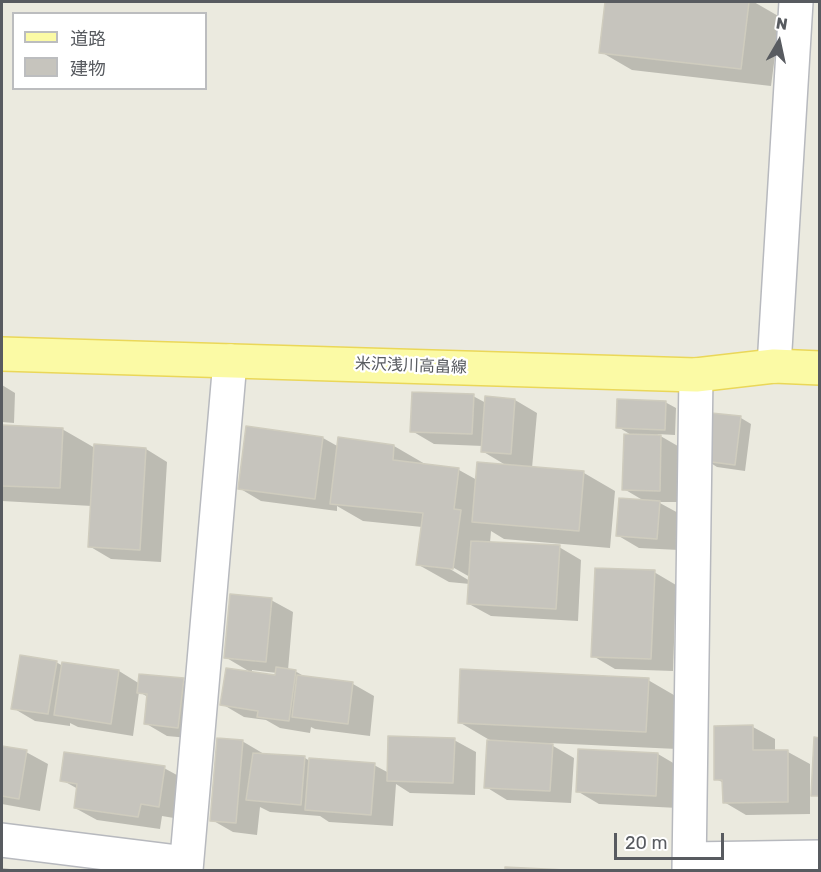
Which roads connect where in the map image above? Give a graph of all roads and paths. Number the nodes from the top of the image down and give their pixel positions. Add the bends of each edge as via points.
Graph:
1 (796, 2) edge
2 (2, 354) edge
3 (230, 361) junction
4 (774, 366) junction
5 (819, 368) edge
6 (696, 375) junction
7 (2, 840) edge
8 (819, 857) edge
9 (690, 865) edge
10 (186, 867) edge

1 - 4 street
2 - 3 main road, 米沢浅川高畠線
3 - 6 main road, 米沢浅川高畠線
3 - 10 street
4 - 5 main road, 米沢浅川高畠線
4 - 6 main road, 米沢浅川高畠線
6 - 9 street
7 - 10 street
8 - 9 street

